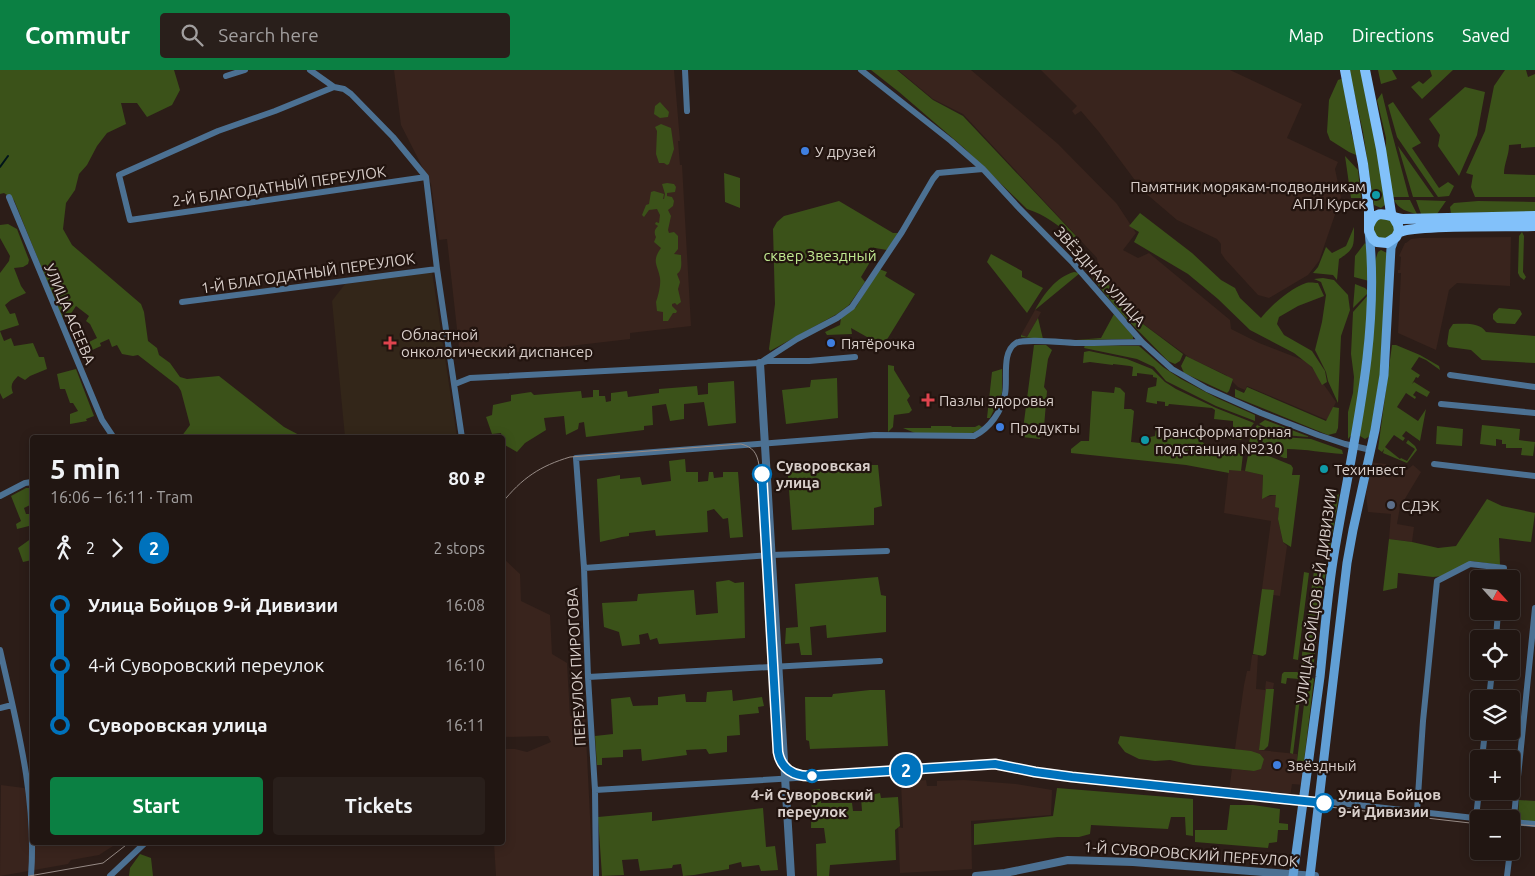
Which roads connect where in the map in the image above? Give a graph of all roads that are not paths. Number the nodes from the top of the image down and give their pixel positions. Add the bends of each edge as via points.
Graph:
1 (244, 70) edge
2 (310, 70) edge
3 (685, 70) edge
4 (861, 70) edge
5 (1345, 70) edge
6 (1365, 70) edge
7 (226, 76) dead end
8 (334, 87) junction
9 (687, 111) dead end
10 (983, 168) junction
11 (426, 177) junction
12 (8, 197) dead end
13 (1535, 216) edge
14 (1394, 218) junction
15 (1535, 226) edge
16 (1369, 228) junction
17 (1396, 236) junction
18 (436, 269) junction
19 (182, 302) dead end
20 (1142, 342) junction
21 (855, 356) dead end
22 (760, 363) junction
23 (1450, 374) dead end
24 (455, 384) junction
25 (1535, 387) edge
26 (1441, 404) dead end
27 (1535, 413) edge
28 (112, 435) edge
29 (462, 435) edge
30 (766, 442) junction
31 (1354, 446) junction
32 (1370, 450) junction
33 (1434, 464) dead end
34 (1535, 476) edge
35 (30, 482) edge
36 (0, 496) edge
37 (887, 551) dead end
38 (771, 555) junction
39 (584, 568) junction
40 (1504, 570) edge
41 (1535, 608) edge
42 (0, 650) edge
43 (880, 661) dead end
44 (777, 667) junction
45 (588, 677) junction
46 (12, 705) junction
47 (0, 708) edge
48 (880, 772) dead end
49 (784, 779) junction
50 (595, 790) junction
51 (1304, 799) junction
52 (1320, 800) junction
53 (30, 810) edge
54 (1514, 810) edge
55 (1417, 811) junction
56 (1470, 817) edge
57 (1520, 823) edge
58 (1535, 824) edge
59 (31, 845) edge
60 (143, 845) edge
61 (1509, 860) edge
62 (1233, 873) edge
63 (1293, 875) edge
64 (31, 876) edge
65 (110, 876) edge
66 (596, 876) edge
67 (791, 876) edge
68 (976, 876) edge
69 (1310, 876) edge
70 (1315, 876) edge
71 (1507, 876) edge

1 - 7 street
2 - 8 street
3 - 9 street
4 - 10 street, ЗВЁЗДНАЯ УЛИЦА
5 - 16 main road, УЛИЦА БОЙЦОВ 9-Й ДИВИЗИИ via 1363,164
6 - 14 main road
8 - 11 street via 344,89 361,104
8 - 11 street, 2-Й БЛАГОДАТНЫЙ ПЕРЕУЛОК via 218,131 119,176 130,220
10 - 20 street, ЗВЁЗДНАЯ УЛИЦА
10 - 22 street via 938,173 852,307
11 - 18 street
12 - 28 street, УЛИЦА АСЕЕВА via 102,420
13 - 14 main road
14 - 16 main road via 1380,214
14 - 17 main road via 1398,225
15 - 17 main road via 1420,228 1401,231
16 - 17 main road via 1370,236 1377,242 1387,244
16 - 31 main road, УЛИЦА БОЙЦОВ 9-Й ДИВИЗИИ via 1372,251 1369,324
17 - 32 main road, УЛИЦА БОЙЦОВ 9-Й ДИВИЗИИ via 1391,248 1384,375
18 - 19 street, 1-Й БЛАГОДАТНЫЙ ПЕРЕУЛОК
18 - 24 street
20 - 30 street via 1015,343 1008,357 1002,404 983,432 974,436 874,435
20 - 31 street, ЗВЁЗДНАЯ УЛИЦА via 1172,369 1206,389 1318,435
21 - 22 street
22 - 24 street via 470,378
22 - 30 street
23 - 25 street
24 - 29 street
26 - 27 street
30 - 38 street
30 - 39 street, ПЕРЕУЛОК ПИРОГОВА via 576,458
31 - 32 street, ЗВЁЗДНАЯ УЛИЦА
31 - 51 main road, УЛИЦА БОЙЦОВ 9-Й ДИВИЗИИ via 1333,563
32 - 52 main road, УЛИЦА БОЙЦОВ 9-Й ДИВИЗИИ via 1347,563
33 - 34 street
35 - 36 street
37 - 38 street
38 - 39 street
38 - 44 street
39 - 45 street, ПЕРЕУЛОК ПИРОГОВА
40 - 55 street via 1470,564 1437,581
41 - 54 street
42 - 46 street
43 - 44 street
44 - 45 street
44 - 49 street
45 - 50 street, ПЕРЕУЛОК ПИРОГОВА
46 - 47 street
46 - 53 street via 29,787
48 - 49 street
49 - 50 street
49 - 67 street
50 - 66 street, ПЕРЕУЛОК ПИРОГОВА
51 - 52 street
51 - 63 main road, УЛИЦА БОЙЦОВ 9-Й ДИВИЗИИ
52 - 55 street
52 - 69 main road, УЛИЦА БОЙЦОВ 9-Й ДИВИЗИИ
55 - 56 street
57 - 58 street
59 - 64 street
60 - 65 street
61 - 71 street
62 - 63 street, 1-Й СУВОРОВСКИЙ ПЕРЕУЛОК
62 - 68 street, 1-Й СУВОРОВСКИЙ ПЕРЕУЛОК via 1133,862 1068,860
63 - 69 street, 1-Й СУВОРОВСКИЙ ПЕРЕУЛОК
69 - 70 street, 1-Й СУВОРОВСКИЙ ПЕРЕУЛОК

